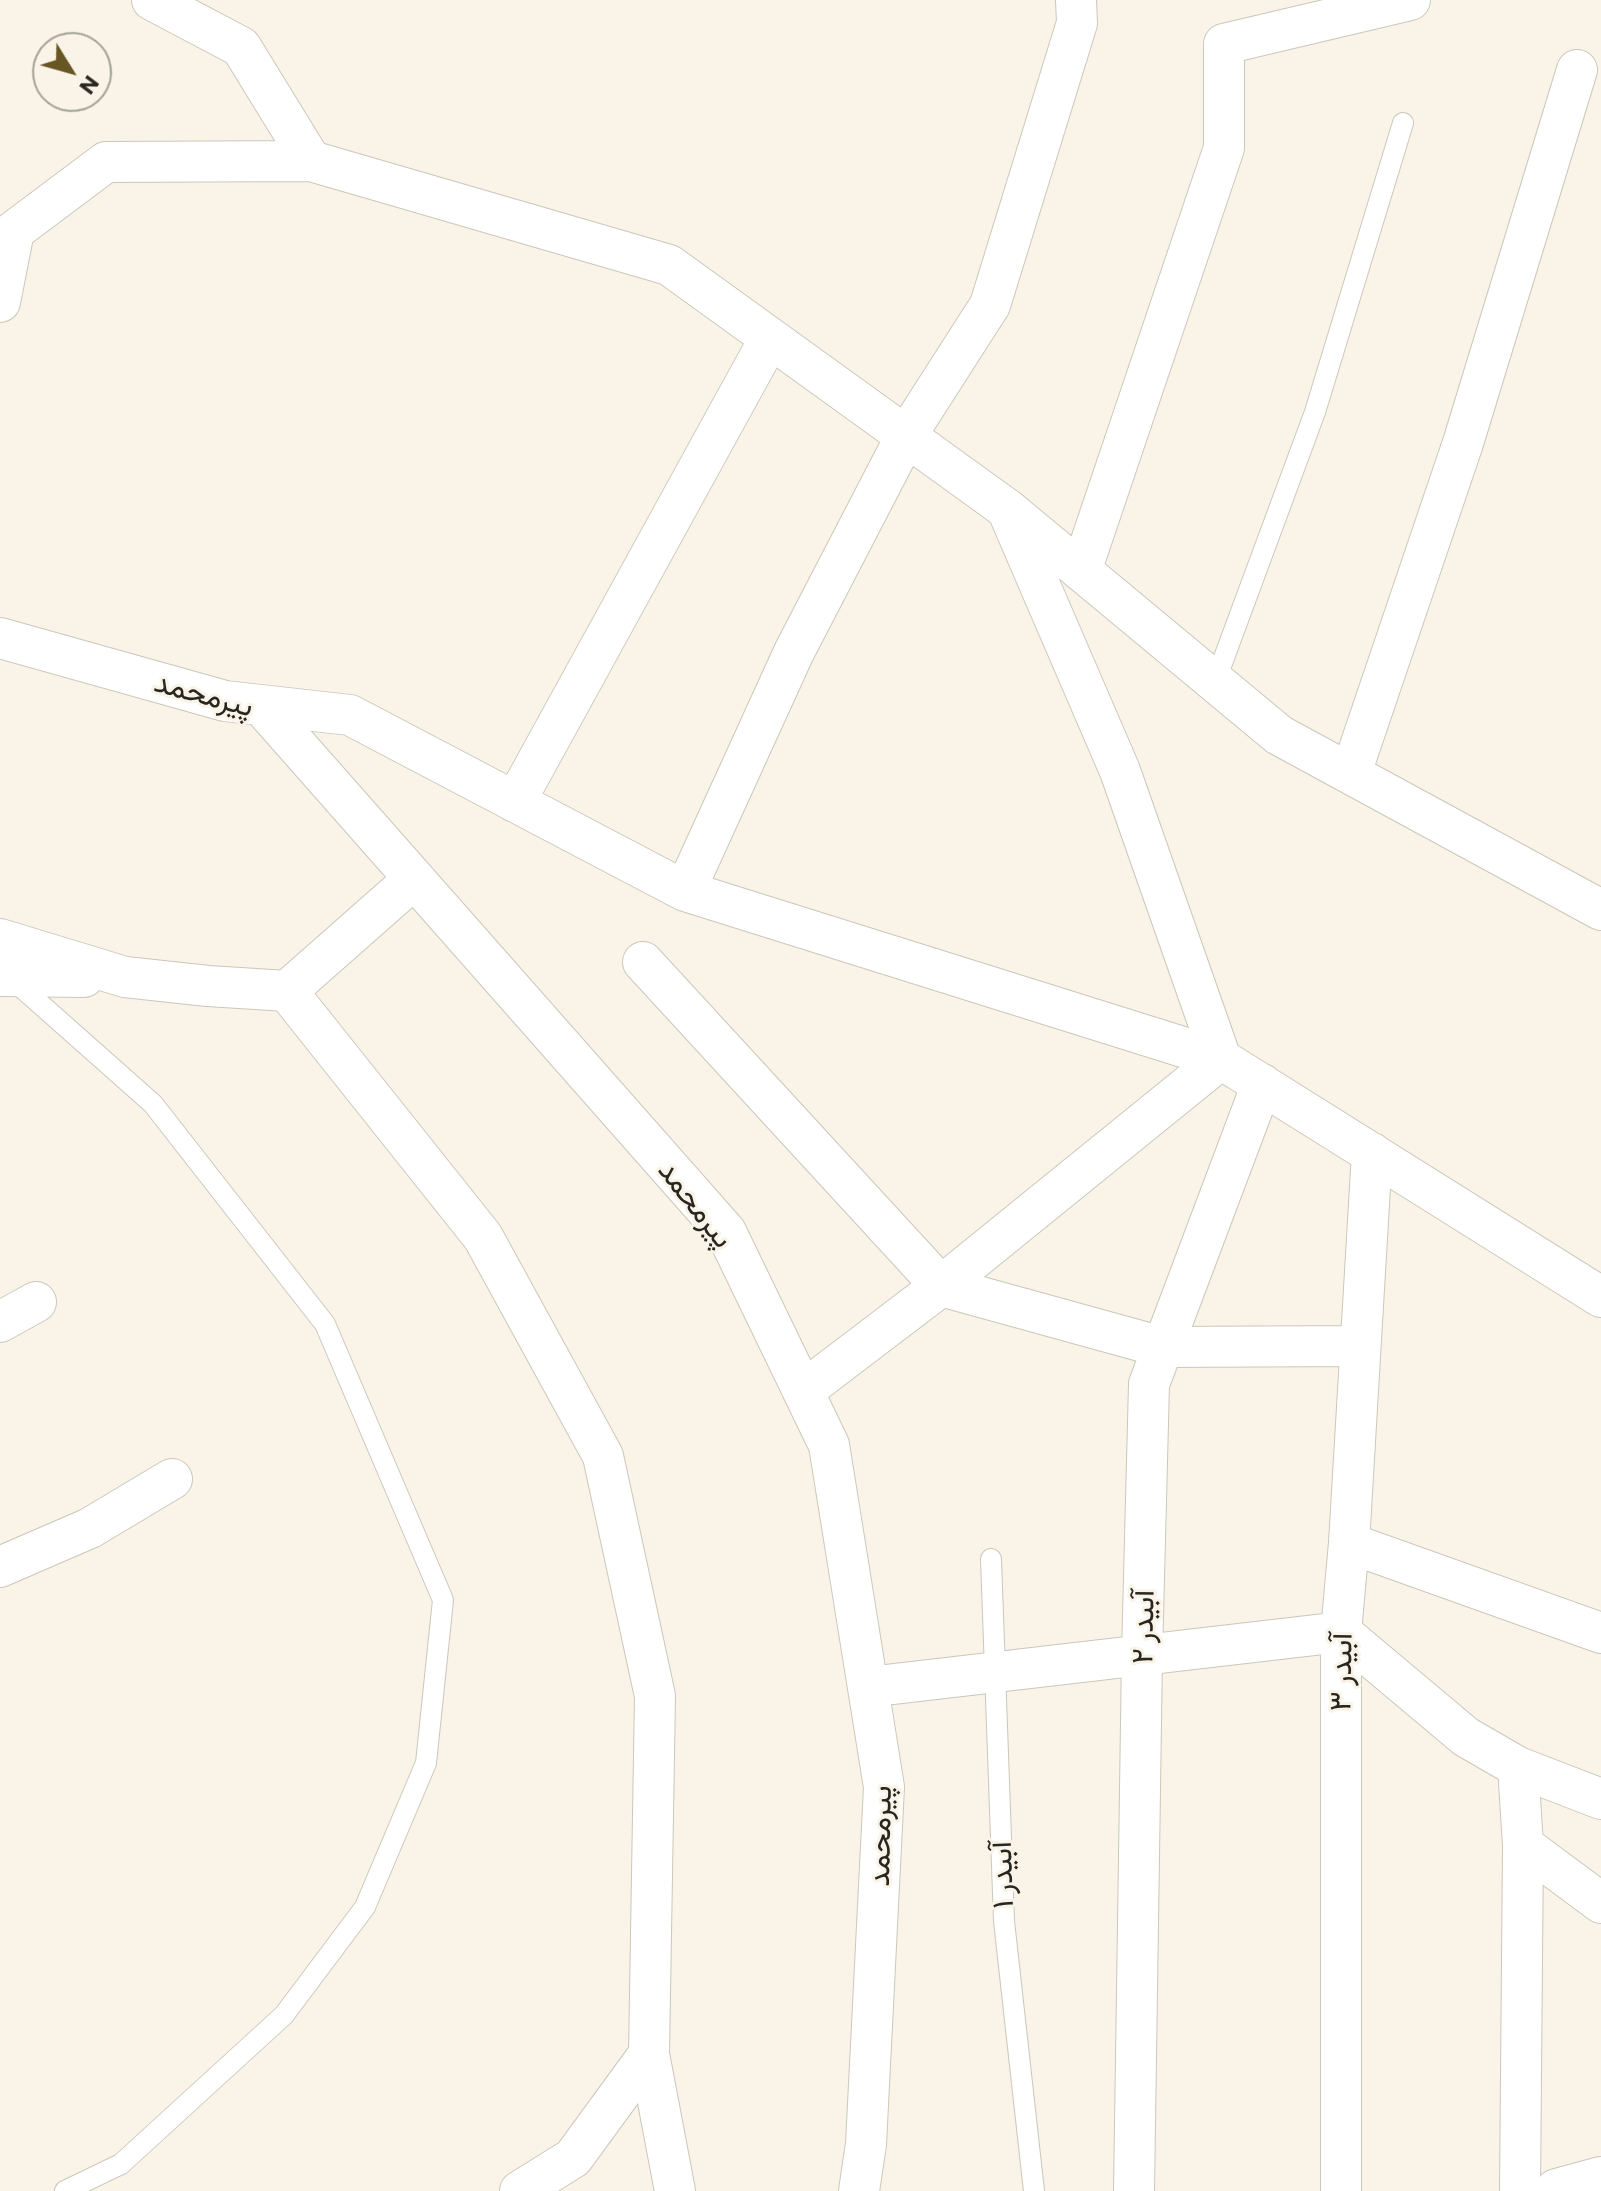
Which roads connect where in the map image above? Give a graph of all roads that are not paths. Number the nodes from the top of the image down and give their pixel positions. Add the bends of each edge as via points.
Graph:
1 (152, 0) edge
2 (1076, 0) edge
3 (1410, 0) edge
4 (1577, 70) dead end
5 (1403, 123) dead end
6 (311, 161) junction
7 (0, 302) edge
8 (770, 338) junction
9 (906, 436) junction
10 (1007, 509) junction
11 (1081, 571) junction
12 (0, 638) edge
13 (1215, 682) junction
14 (261, 705) junction
15 (1351, 773) junction
16 (515, 802) junction
17 (414, 879) junction
18 (685, 891) junction
19 (1601, 910) edge
20 (643, 962) dead end
21 (3, 964) edge
22 (287, 991) junction
23 (1221, 1059) junction
24 (1262, 1084) junction
25 (1372, 1153) junction
26 (941, 1286) junction
27 (1601, 1297) edge
28 (36, 1302) dead end
29 (0, 1322) edge
30 (1360, 1346) junction
31 (1162, 1347) junction
32 (803, 1391) junction
33 (172, 1479) dead end
34 (1349, 1543) junction
35 (991, 1559) dead end
36 (0, 1567) edge
37 (1341, 1632) junction
38 (1601, 1633) edge
39 (1142, 1656) junction
40 (994, 1673) junction
41 (868, 1687) junction
42 (1518, 1767) junction
43 (1601, 1799) edge
44 (1523, 1845) junction
45 (1601, 1903) edge
46 (649, 2054) junction
47 (1601, 2179) edge
48 (65, 2191) edge
49 (520, 2191) edge
50 (675, 2191) edge
51 (859, 2191) edge
52 (1034, 2191) edge
53 (1134, 2191) edge
54 (1341, 2191) edge
55 (1520, 2191) edge
56 (1557, 2191) edge

1 - 6 street via 241,47
2 - 9 street via 1077,23 990,305
3 - 11 street via 1224,44 1224,148
4 - 15 street via 1463,443
5 - 13 lane via 1315,412
6 - 7 street via 106,162 14,231
6 - 8 street via 669,265
8 - 9 street
8 - 16 street
9 - 10 street
9 - 18 street via 794,652
10 - 11 street
10 - 23 street via 1120,771
11 - 13 street
12 - 14 street, پیرمحمد via 225,701
13 - 15 street via 1279,735
14 - 16 street via 350,715
14 - 17 street, پیرمحمد
15 - 19 street
16 - 18 street
17 - 22 street
17 - 32 street, پیرمحمد via 726,1232
18 - 23 street
20 - 26 street
21 - 22 street
21 - 48 lane via 153,1104 325,1324 443,1600 426,1763 365,1907 284,2015 121,2164
22 - 46 street via 483,1237 603,1456 655,1696
23 - 24 street
23 - 26 street
24 - 25 street
24 - 31 street, آبیدر ۲
25 - 27 street
25 - 30 street, آبیدر ۳
26 - 31 street
26 - 32 street
28 - 29 street
30 - 31 street
30 - 34 street, آبیدر ۳
31 - 39 street, آبیدر ۲ via 1149,1384
32 - 41 street, پیرمحمد via 829,1445
33 - 36 street via 90,1528
34 - 37 street, آبیدر ۳
34 - 38 street
35 - 40 lane, آبیدر ۱
37 - 39 street
37 - 42 street via 1466,1737
37 - 54 street, آبیدر ۳
39 - 40 street
39 - 53 street, آبیدر ۲
40 - 41 street
40 - 52 lane, آبیدر ۱ via 1004,1921
41 - 51 street, پیرمحمد via 884,1787 866,2144
42 - 43 street
42 - 44 street
44 - 45 street
44 - 55 street
46 - 49 street via 573,2158
46 - 50 street
47 - 56 main road

